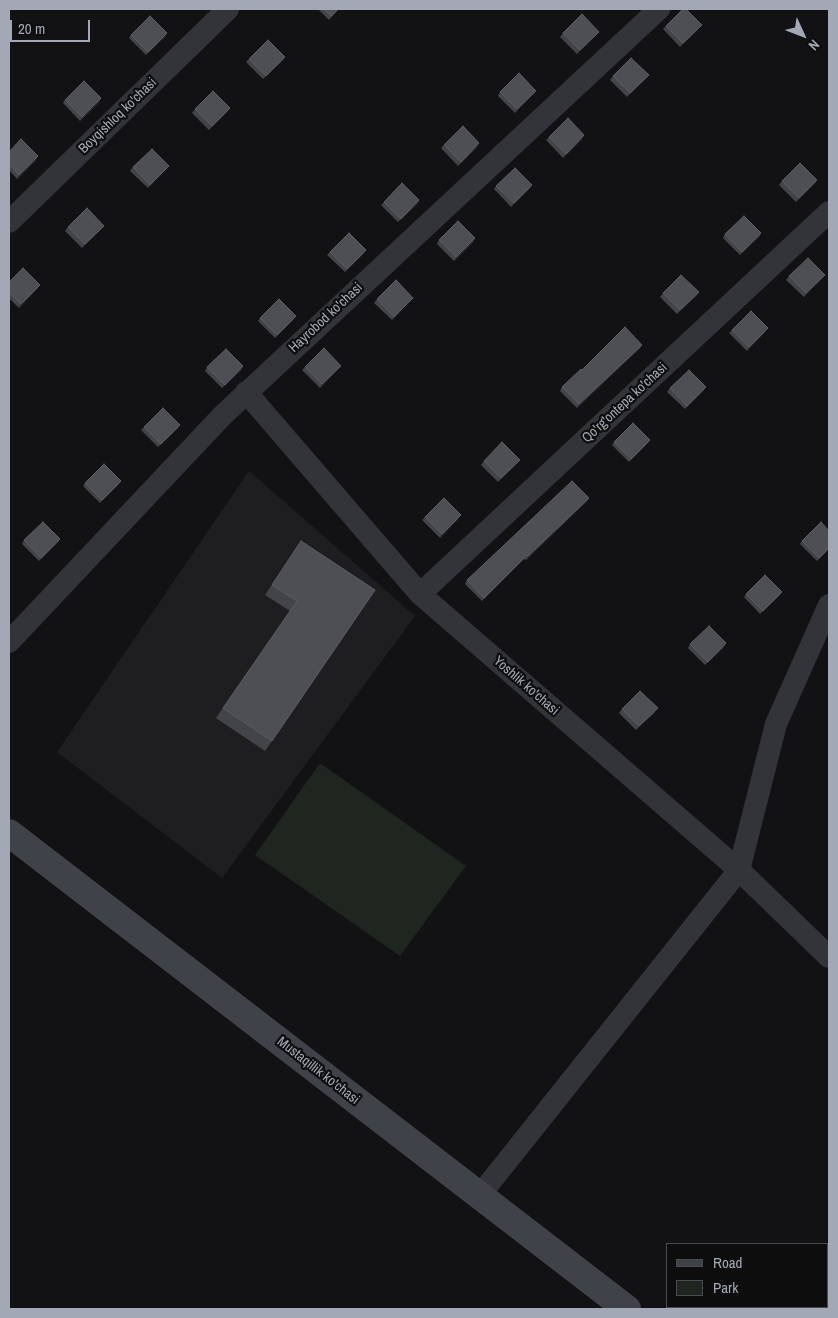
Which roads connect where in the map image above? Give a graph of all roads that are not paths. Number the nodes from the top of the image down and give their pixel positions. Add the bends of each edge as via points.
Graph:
1 (228, 9) edge
2 (659, 9) edge
3 (829, 212) edge
4 (9, 222) edge
5 (246, 392) junction
6 (420, 594) junction
7 (829, 605) edge
8 (9, 642) edge
9 (9, 833) edge
10 (739, 870) junction
11 (829, 958) edge
12 (480, 1195) junction
13 (627, 1309) edge

1 - 4 street, Boyqishloq ko'chasi
2 - 5 street, Hayrobod ko'chasi
3 - 6 street, Qo'rg'ontepa ko'chasi
5 - 6 street, Yoshlik ko'chasi
5 - 8 street, Hayrobod ko'chasi
6 - 10 street, Yoshlik ko'chasi
7 - 10 street via 776,724
9 - 12 main road, Mustaqillik ko'chasi
10 - 11 street, Yoshlik ko'chasi
10 - 12 street
12 - 13 main road, Mustaqillik ko'chasi

